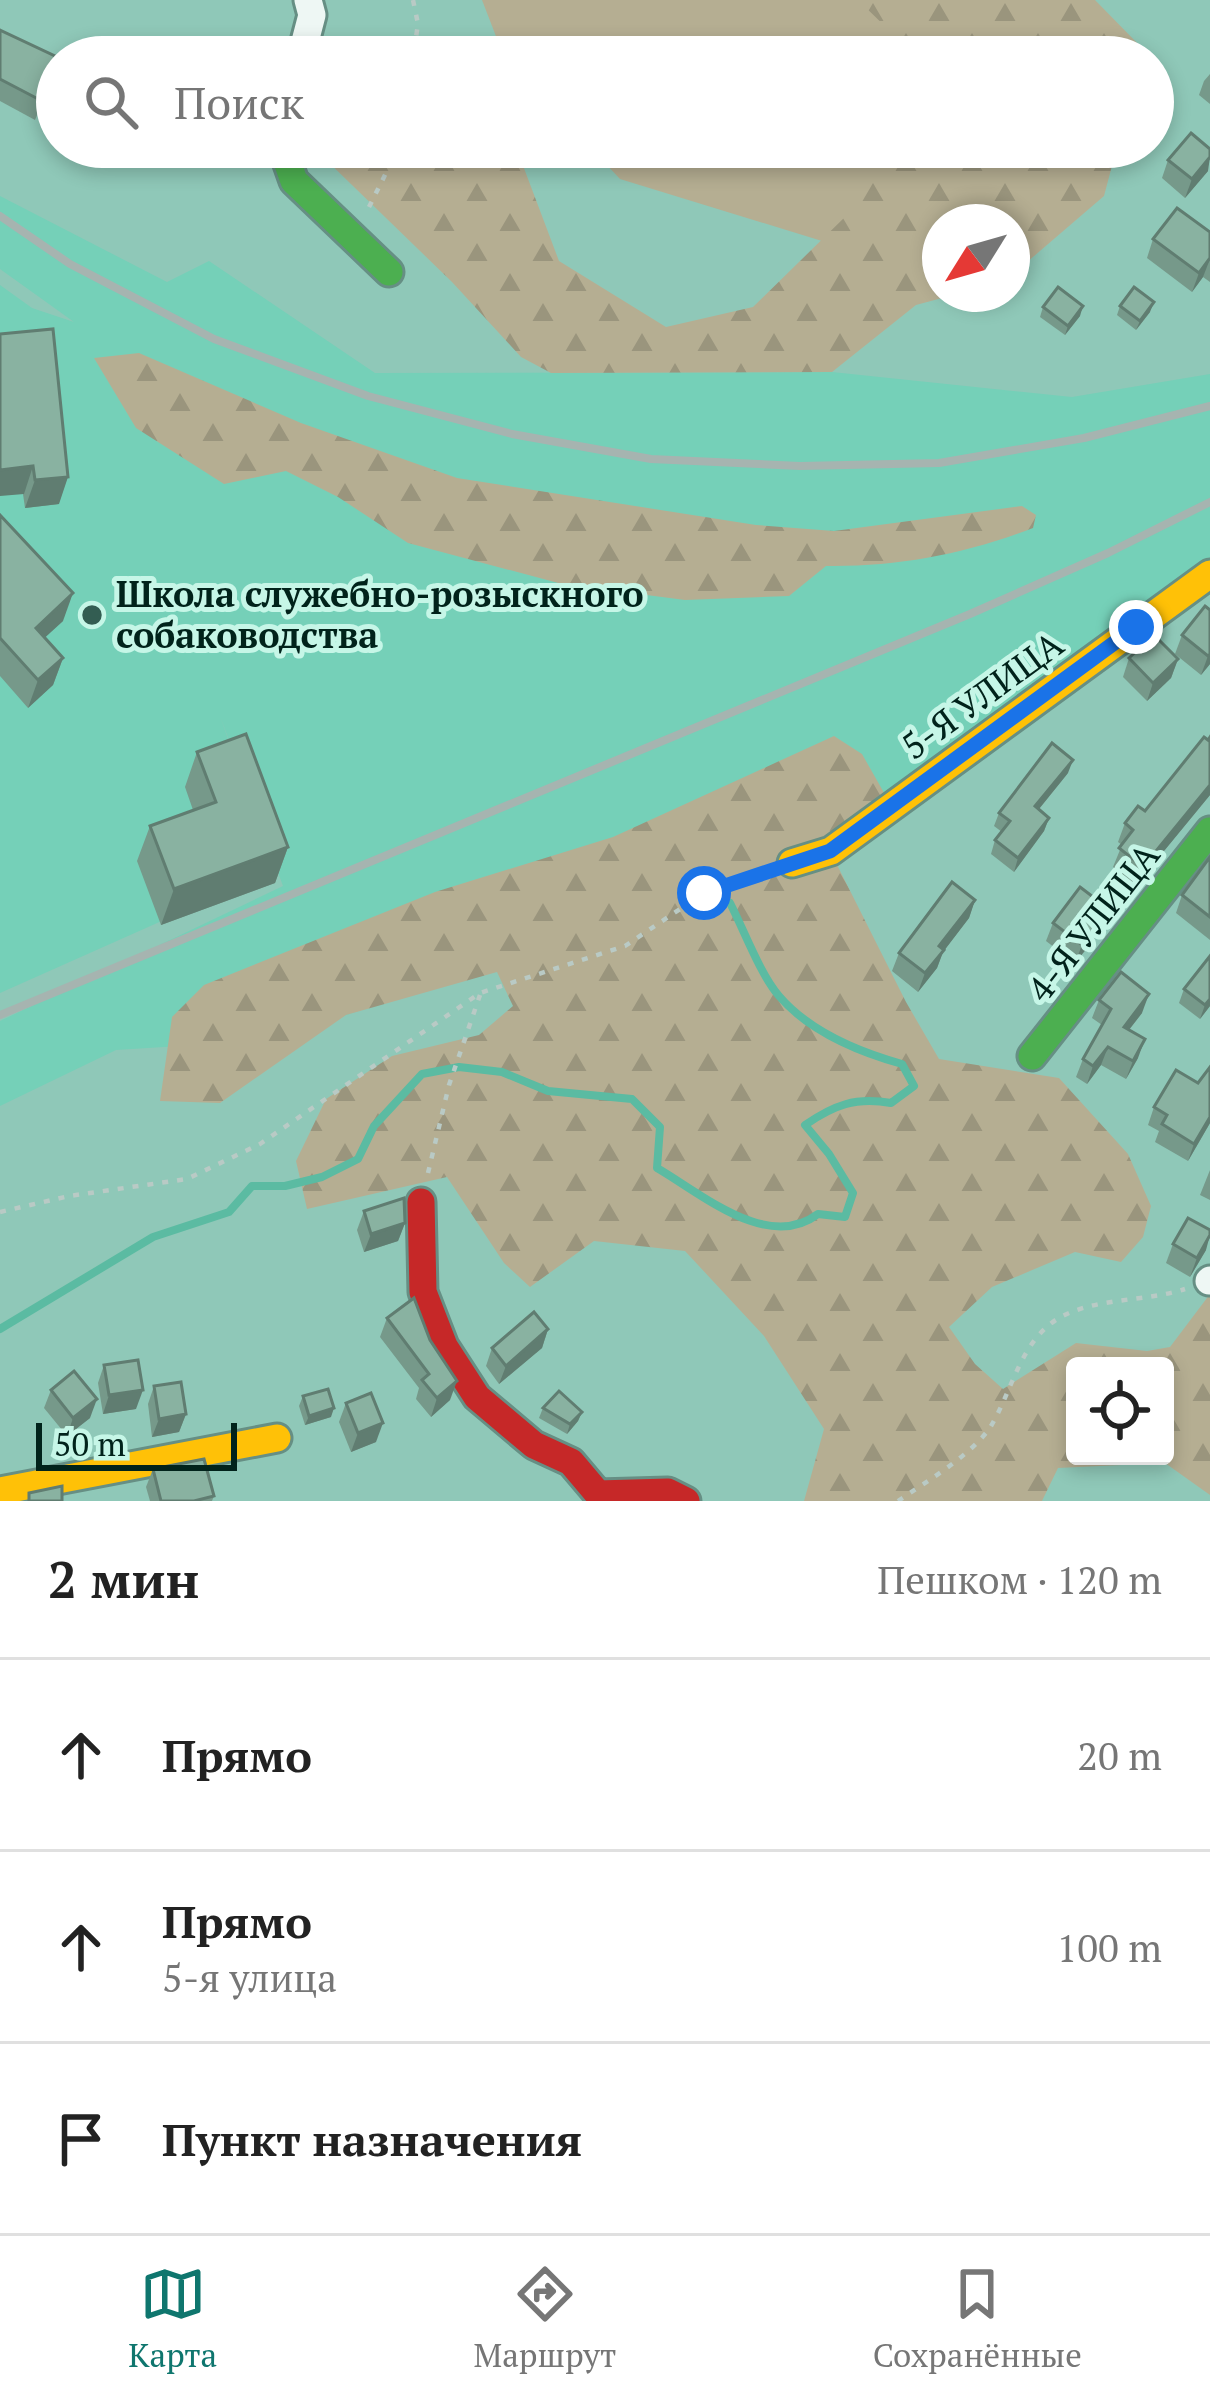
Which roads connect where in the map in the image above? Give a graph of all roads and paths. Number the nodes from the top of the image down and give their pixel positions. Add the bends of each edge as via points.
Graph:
1 (308, 0) edge
2 (413, 0) edge
3 (307, 36) edge
4 (416, 36) edge
5 (289, 168) edge
6 (388, 168) edge
7 (353, 239) junction
8 (389, 272) dead end
9 (1210, 574) edge
10 (1210, 831) edge
11 (792, 863) joint
12 (480, 993) junction
13 (1032, 1056) dead end
14 (421, 1202) joint
15 (0, 1212) edge
16 (1210, 1281) edge
17 (277, 1438) dead end
18 (0, 1491) edge
19 (599, 1497) edge
20 (686, 1501) edge
21 (898, 1501) edge

1 - 3 street
2 - 4 path
5 - 7 street
6 - 7 path
7 - 8 street
9 - 11 street, 5-Я УЛИЦА via 830,851
10 - 13 street, 4-Я УЛИЦА
11 - 12 path via 704,893 625,946
12 - 14 path
12 - 15 path via 260,1144 187,1179
14 - 19 street via 423,1292 444,1346 477,1397 534,1445 571,1462
16 - 21 path via 1058,1318 1027,1351 988,1430
17 - 18 street
19 - 20 street via 668,1492

